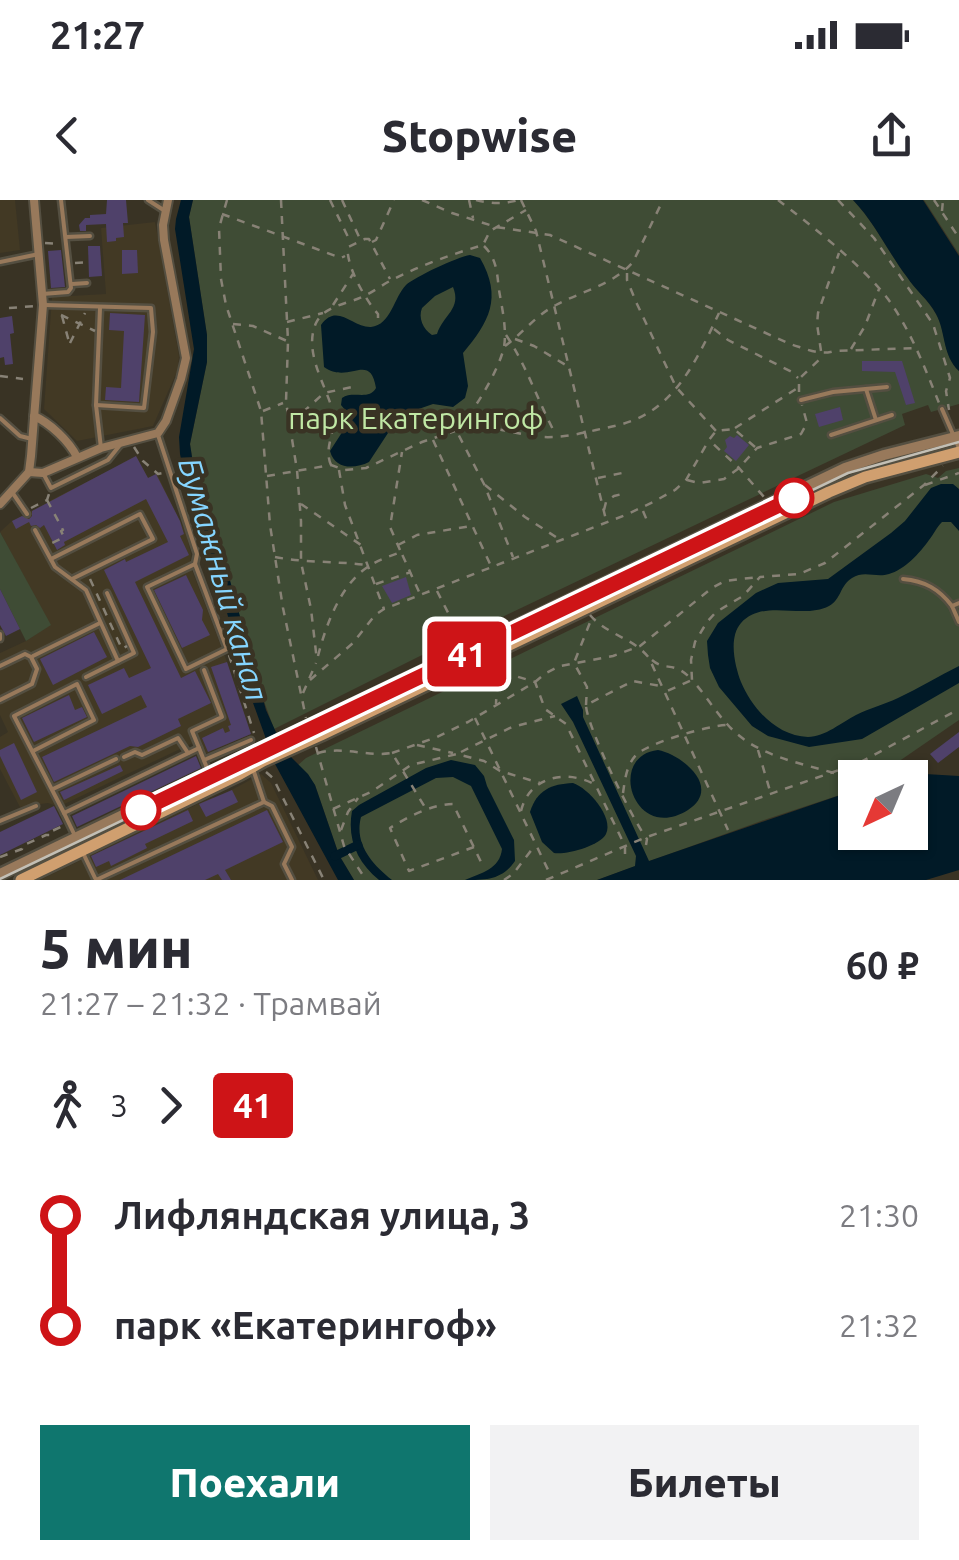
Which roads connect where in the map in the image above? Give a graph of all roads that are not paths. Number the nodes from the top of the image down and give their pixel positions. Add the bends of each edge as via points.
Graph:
1 (34, 200) edge
2 (61, 200) edge
3 (148, 200) edge
4 (168, 200) edge
5 (165, 211) junction
6 (90, 236) dead end
7 (66, 240) junction
8 (40, 254) junction
9 (0, 262) edge
10 (87, 283) dead end
11 (71, 284) junction
12 (42, 294) junction
13 (40, 306) junction
14 (100, 306) junction
15 (887, 387) dead end
16 (866, 389) junction
17 (801, 400) road end
18 (96, 405) junction
19 (945, 411) road end
20 (892, 415) dead end
21 (34, 416) junction
22 (876, 420) junction
23 (1, 423) edge
24 (158, 434) junction
25 (832, 435) dead end
26 (32, 439) junction
27 (121, 443) junction
28 (958, 443) edge
29 (101, 448) junction
30 (77, 456) junction
31 (29, 472) junction
32 (44, 472) junction
33 (4, 497) edge
34 (26, 512) road end
35 (35, 530) dead end
36 (51, 559) junction
37 (195, 564) junction
38 (903, 579) dead end
39 (72, 580) junction
40 (107, 593) dead end
41 (959, 603) edge
42 (952, 606) junction
43 (100, 622) junction
44 (959, 622) edge
45 (31, 656) junction
46 (118, 661) junction
47 (0, 666) edge
48 (204, 670) dead end
49 (86, 677) dead end
50 (0, 700) edge
51 (252, 740) dead end
52 (199, 748) junction
53 (33, 750) junction
54 (188, 753) junction
55 (124, 757) dead end
56 (116, 759) dead end
57 (204, 760) junction
58 (259, 762) junction
59 (210, 773) junction
60 (52, 790) junction
61 (264, 802) junction
62 (36, 806) dead end
63 (64, 813) junction
64 (0, 822) edge
65 (76, 838) junction
66 (82, 851) junction
67 (0, 874) edge
68 (21, 880) edge
69 (96, 880) edge
70 (292, 880) edge

1 - 8 street
2 - 7 lane
3 - 5 lane
4 - 5 street
5 - 24 street via 160,241 186,358
6 - 7 lane
7 - 11 lane
8 - 9 lane
8 - 12 street
10 - 11 lane
11 - 12 lane via 68,292
12 - 13 street
13 - 14 lane
13 - 21 street
14 - 18 lane
14 - 18 lane via 151,308 153,332 144,408
15 - 16 lane
16 - 17 lane
16 - 22 lane
18 - 29 lane
19 - 28 lane
20 - 22 lane
21 - 26 street
21 - 30 street
22 - 25 lane
23 - 26 lane
24 - 27 street
24 - 37 lane
26 - 31 street
27 - 29 street
27 - 32 lane via 108,460 51,488
28 - 58 main road via 840,487
29 - 30 street
30 - 32 street
31 - 32 street
31 - 33 street
33 - 34 lane
35 - 36 lane
36 - 39 lane
36 - 39 lane via 140,514 153,539
37 - 37 lane via 227,649 186,669 147,587
38 - 42 lane via 926,583
39 - 43 lane via 86,590
40 - 46 lane via 134,653
41 - 42 lane
42 - 44 lane
43 - 45 lane
43 - 46 lane
45 - 47 lane
45 - 50 lane via 32,684
46 - 49 lane
48 - 52 lane via 222,717 192,731
51 - 57 lane
52 - 54 lane
52 - 57 lane
53 - 53 lane via 94,720 77,684 14,716
53 - 60 lane
54 - 55 lane via 178,738
54 - 63 lane
56 - 60 lane
57 - 59 lane
58 - 59 street
58 - 61 lane
58 - 66 main road
59 - 65 street
60 - 63 lane
61 - 69 lane
61 - 70 lane via 292,847 284,864
62 - 64 lane
63 - 65 lane
65 - 66 lane
65 - 67 street
66 - 68 main road
66 - 69 lane

